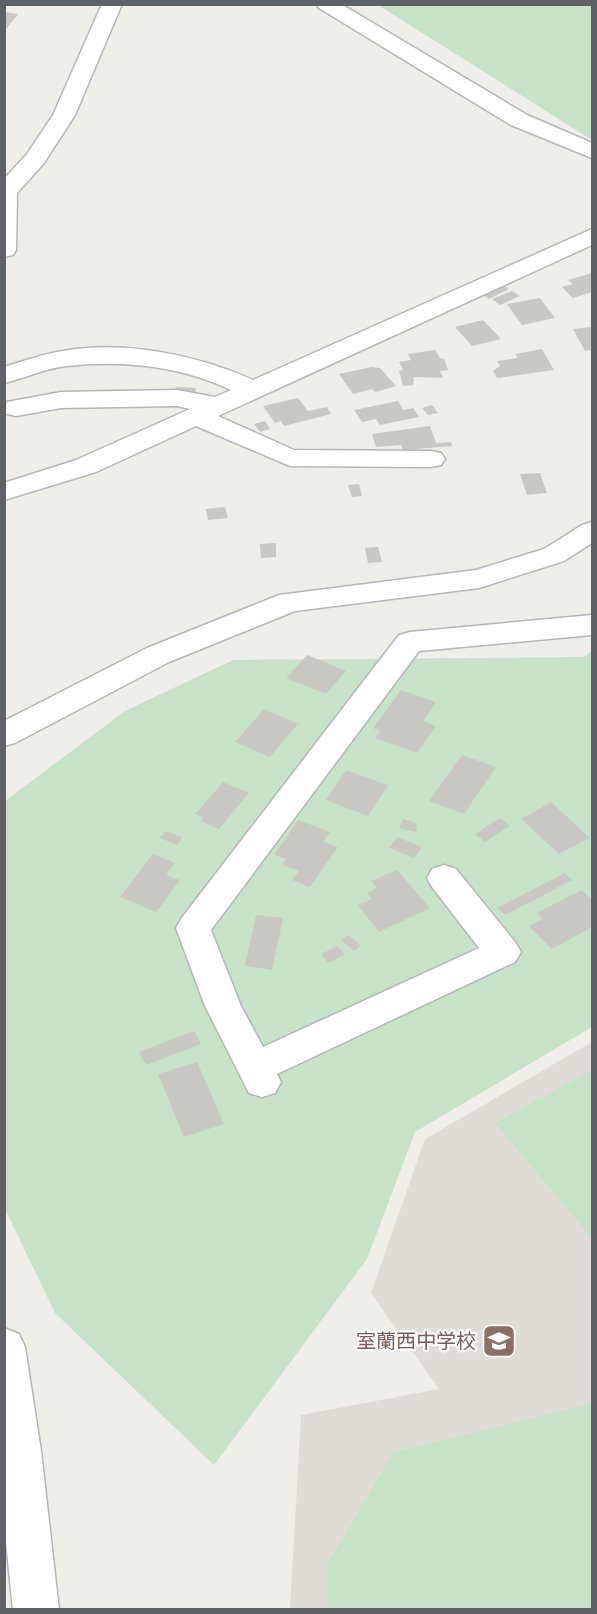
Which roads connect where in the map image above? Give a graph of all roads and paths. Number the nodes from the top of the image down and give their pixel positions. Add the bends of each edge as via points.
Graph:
1 (112, 4) edge
2 (326, 4) edge
3 (592, 151) edge
4 (592, 236) edge
5 (4, 250) edge
6 (4, 375) edge
7 (252, 390) junction
8 (16, 408) dead end
9 (207, 411) junction
10 (431, 459) dead end
11 (4, 492) edge
12 (592, 531) edge
13 (592, 625) edge
14 (4, 735) edge
15 (444, 878) dead end
16 (4, 1347) edge
17 (36, 1610) edge

1 - 5 street via 64,115 36,158 5,192
2 - 3 street via 519,120
4 - 7 street
6 - 7 street via 64,358 135,355 215,373
7 - 9 street
8 - 9 street via 61,400 177,398
9 - 10 street via 290,458
9 - 11 street via 86,466
12 - 14 street via 554,555 479,579 290,602 158,655
13 - 15 street via 410,642 193,928 223,1006 258,1075 503,952
16 - 17 street

